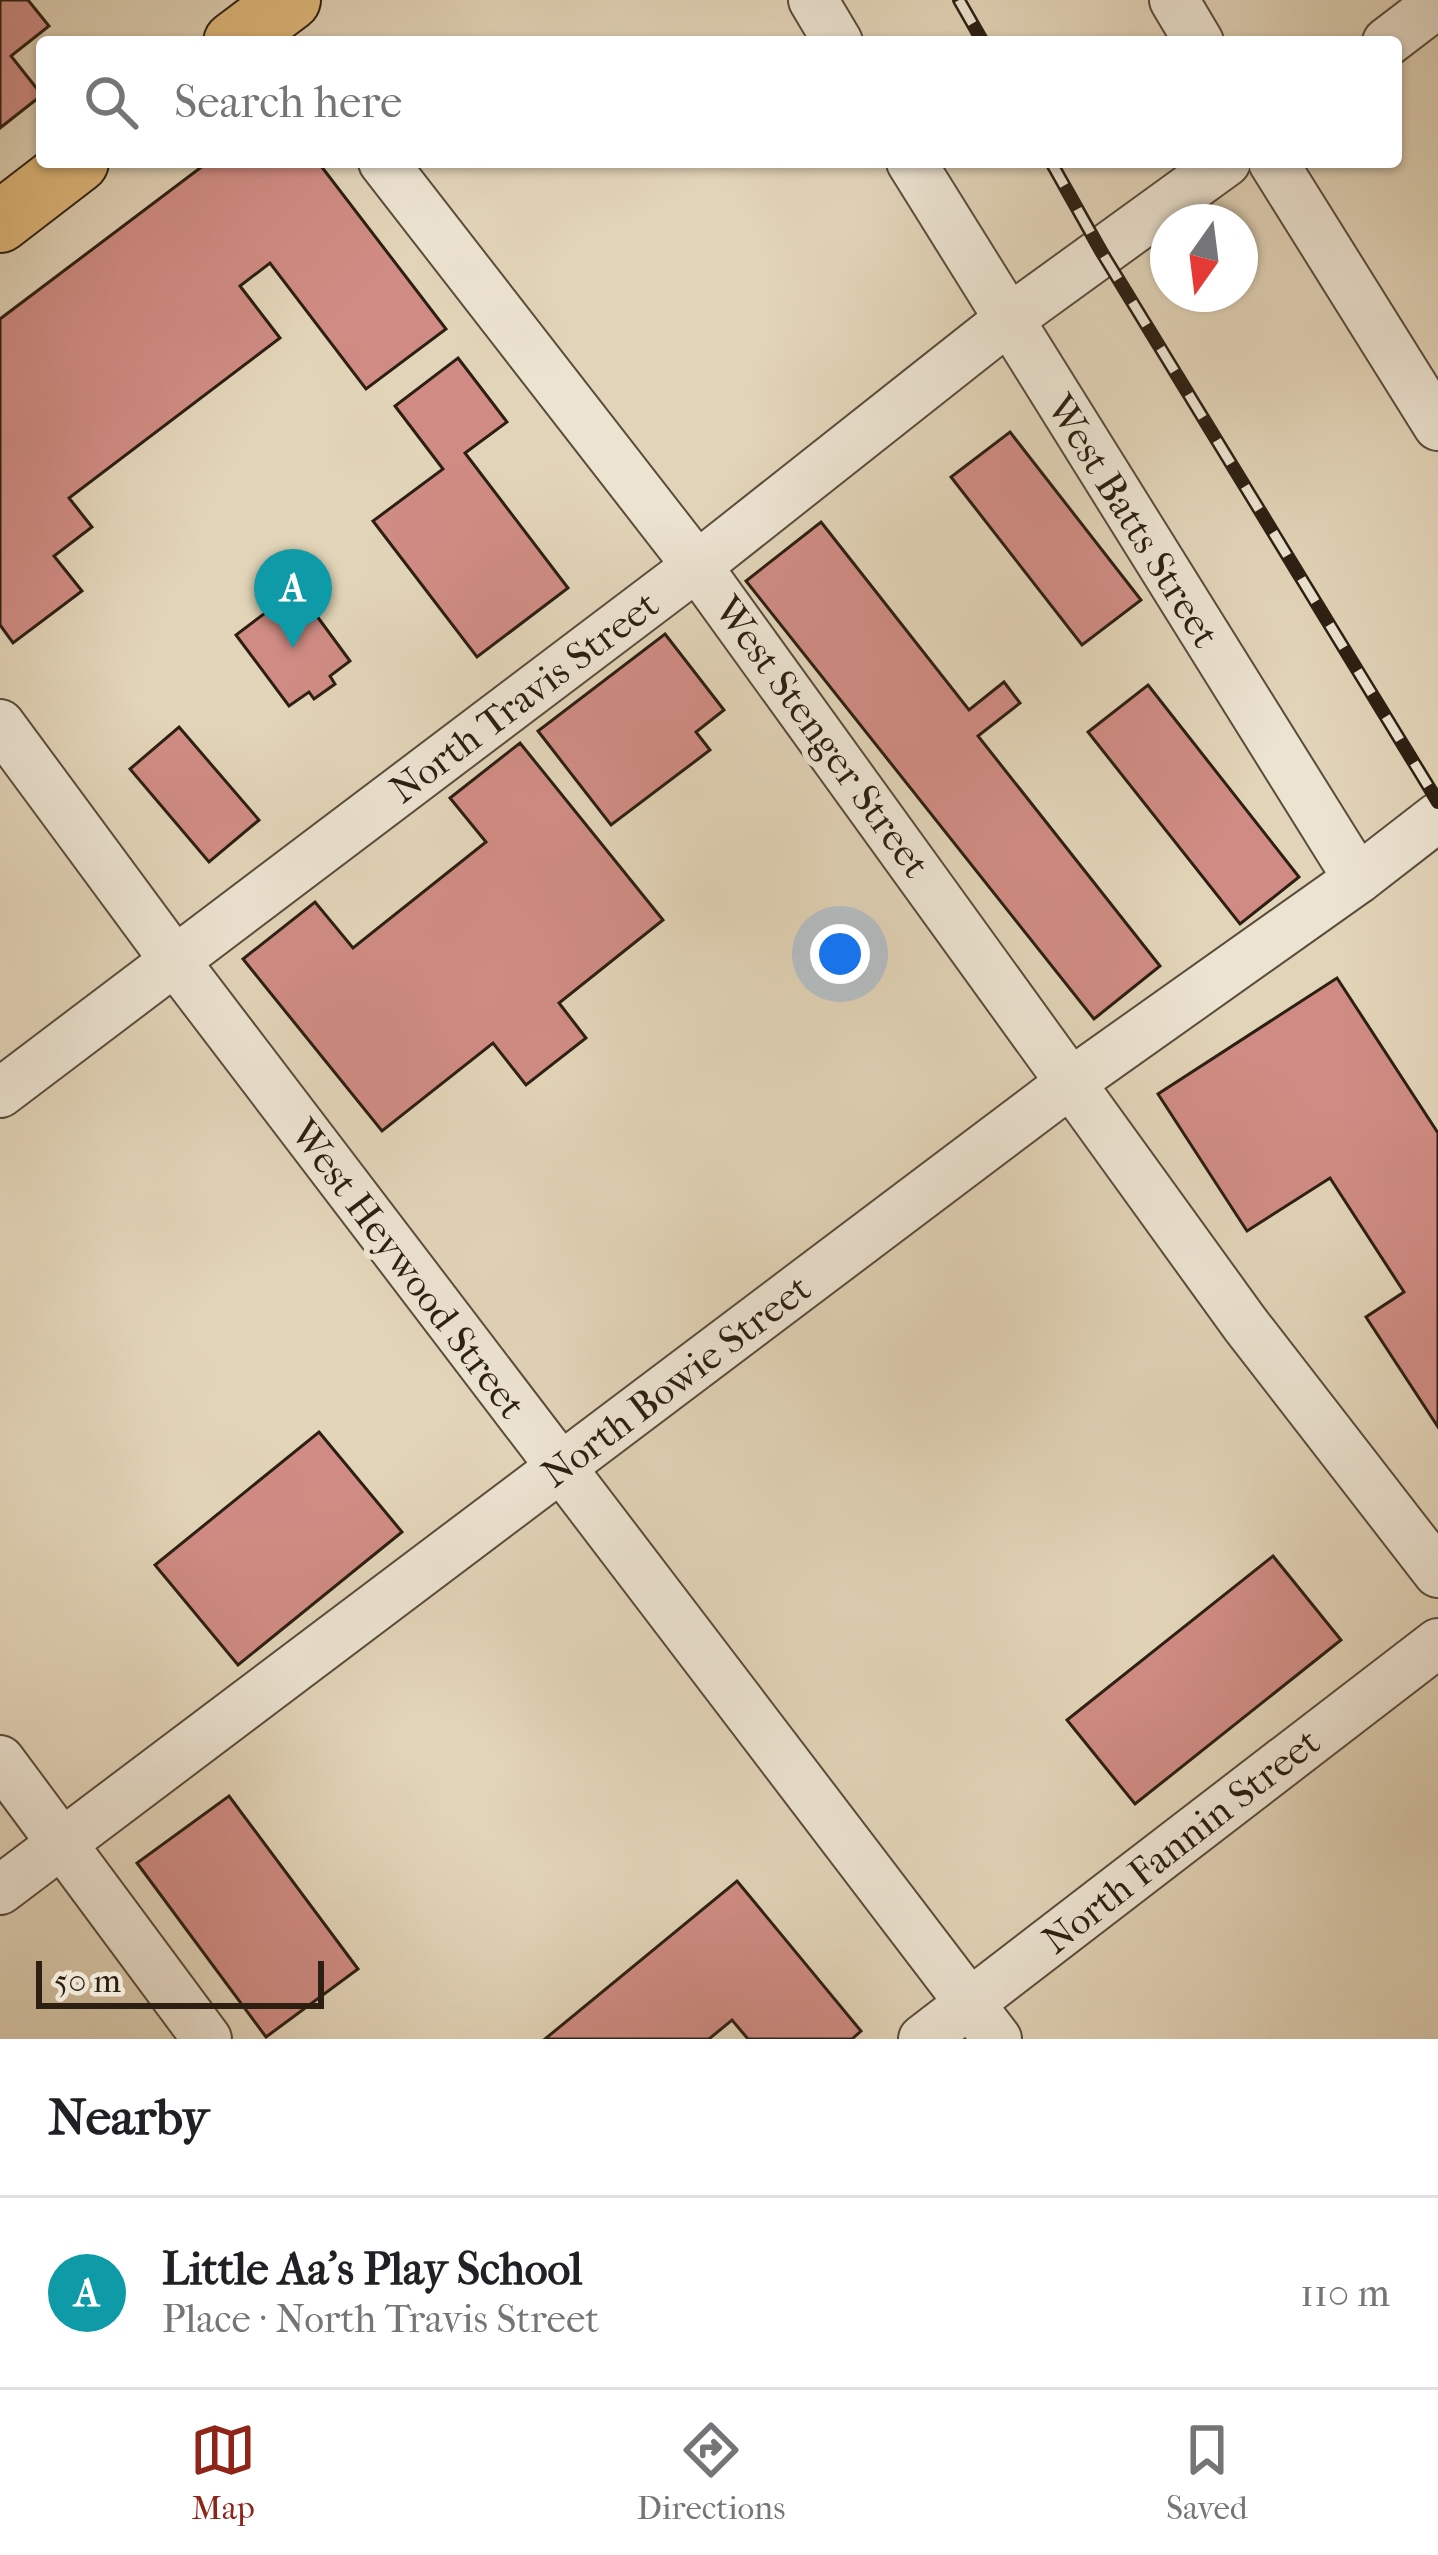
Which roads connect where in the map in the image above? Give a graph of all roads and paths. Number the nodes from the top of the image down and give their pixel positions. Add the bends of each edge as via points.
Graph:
1 (813, 0) edge
2 (1174, 0) edge
3 (1438, 3) edge
4 (834, 36) edge
5 (1195, 36) edge
6 (1395, 36) edge
7 (70, 168) edge
8 (387, 168) edge
9 (915, 168) edge
10 (1218, 168) edge
11 (1277, 168) edge
12 (0, 222) edge
13 (1007, 320) junction
14 (1438, 426) edge
15 (697, 566) junction
16 (0, 724) edge
17 (1438, 817) edge
18 (1358, 879) junction
19 (175, 961) junction
20 (1073, 1081) junction
21 (0, 1094) edge
22 (560, 1469) junction
23 (1438, 1573) edge
24 (1438, 1642) edge
25 (3, 1768) edge
26 (64, 1842) junction
27 (0, 1891) edge
28 (983, 2022) edge
29 (207, 2039) edge
30 (922, 2039) edge

1 - 4 street
2 - 5 street
3 - 6 street
7 - 12 main road
8 - 15 street, West Stenger Street
9 - 13 street, West Batts Street
10 - 13 street, North Travis Street
11 - 14 street
13 - 15 street, North Travis Street
13 - 18 street, West Batts Street
15 - 19 street, North Travis Street
15 - 20 street, West Stenger Street
16 - 19 street, West Heywood Street
17 - 18 street, North Bowie Street
18 - 20 street, North Bowie Street
19 - 21 street, North Travis Street
19 - 22 street, West Heywood Street
20 - 22 street, North Bowie Street
20 - 23 street, West Stenger Street via 1245,1324
22 - 26 street, North Bowie Street
22 - 28 street, West Heywood Street
24 - 28 street, North Fannin Street
25 - 26 street
26 - 27 street, North Bowie Street
26 - 29 street
28 - 30 street, North Fannin Street

